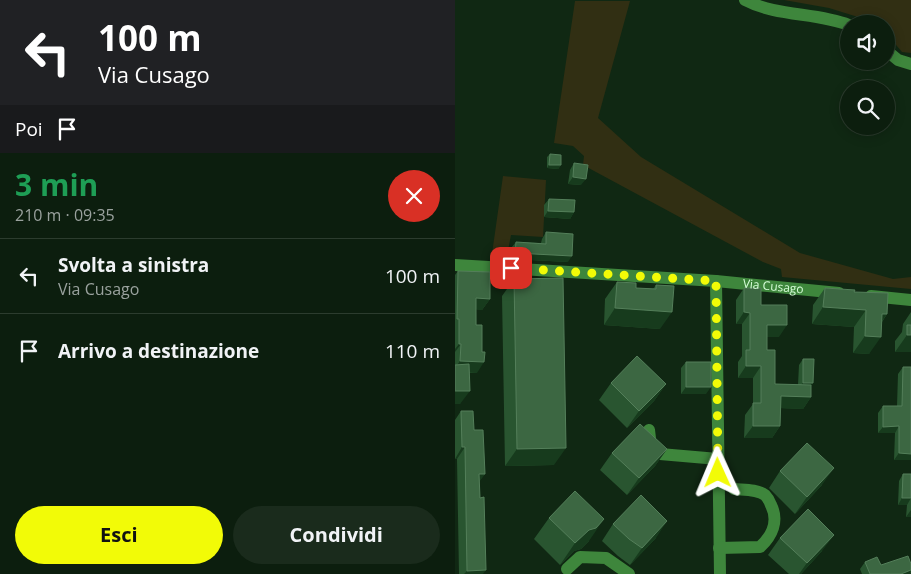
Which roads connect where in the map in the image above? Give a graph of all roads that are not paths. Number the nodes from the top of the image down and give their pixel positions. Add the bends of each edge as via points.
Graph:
1 (745, 0) edge
2 (840, 23) edge
3 (895, 58) edge
4 (911, 64) edge
5 (455, 265) edge
6 (716, 281) junction
7 (911, 300) edge
8 (649, 430) edge
9 (718, 459) junction
10 (734, 489) dead end
11 (719, 548) junction
12 (567, 569) dead end
13 (629, 574) edge
14 (720, 574) edge

1 - 2 street via 772,10
3 - 4 street
5 - 6 street, Via Cusago
6 - 7 street, Via Cusago
6 - 9 street
8 - 9 street via 651,447 660,454
9 - 11 street
10 - 11 street via 765,495 774,513 773,530 760,547
11 - 14 street
12 - 13 street via 580,556 607,558

